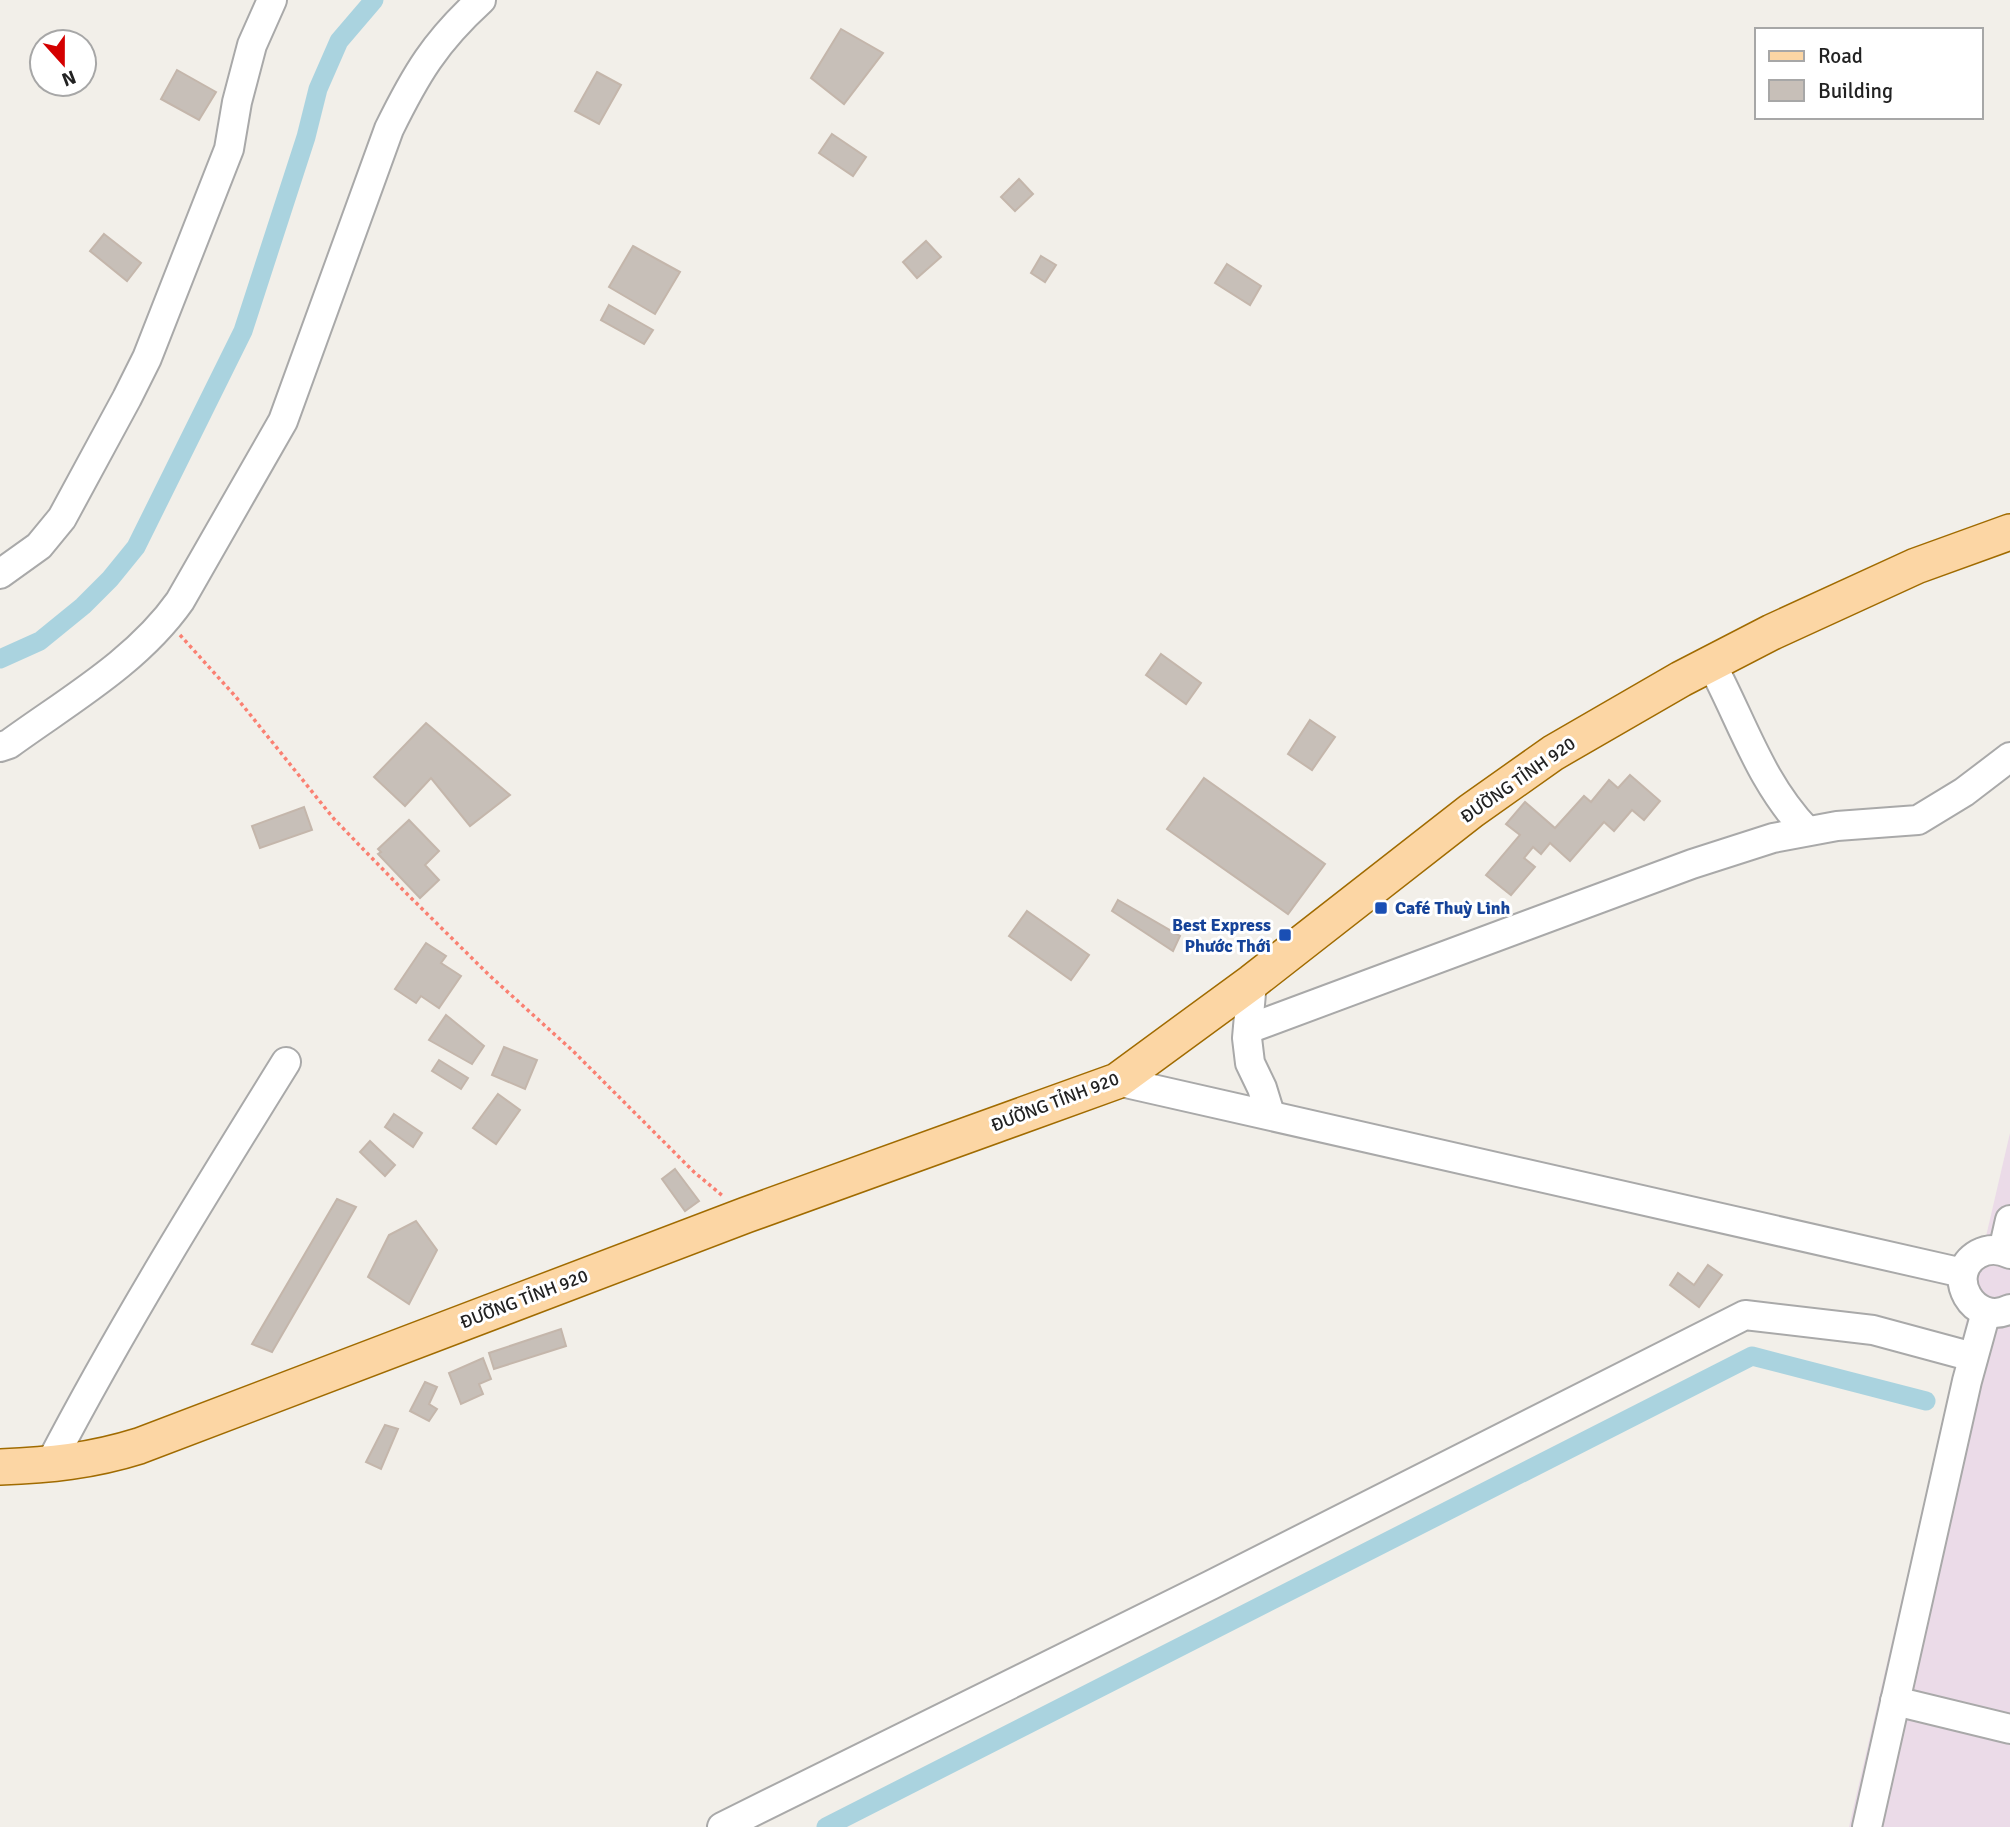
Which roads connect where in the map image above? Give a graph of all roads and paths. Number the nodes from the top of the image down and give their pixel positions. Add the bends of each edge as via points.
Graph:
1 (272, 0) edge
2 (481, 0) edge
3 (2010, 531) edge
4 (0, 574) edge
5 (166, 621) junction
6 (1711, 663) junction
7 (0, 747) edge
8 (2010, 757) edge
9 (1779, 800) junction
10 (1807, 831) junction
11 (1763, 841) junction
12 (1252, 982) junction
13 (1248, 1029) junction
14 (286, 1062) dead end
15 (1117, 1081) junction
16 (1270, 1114) junction
17 (746, 1214) junction
18 (2010, 1220) edge
19 (2007, 1253) edge
20 (1963, 1273) junction
21 (1998, 1310) edge
22 (1973, 1357) junction
23 (50, 1464) junction
24 (0, 1466) edge
25 (1895, 1701) junction
26 (2010, 1729) edge
27 (722, 1827) edge
28 (1867, 1827) edge

1 - 4 street via 252,45 229,149 147,358 62,517 39,546
2 - 5 street via 435,48 411,84 389,129 283,421
3 - 6 main road, ĐƯỜNG TỈNH 920 via 1916,566
5 - 7 street via 129,657
5 - 17 path via 236,697 334,819 400,887 694,1172
6 - 9 street
6 - 12 main road, ĐƯỜNG TỈNH 920 via 1553,753
8 - 10 street via 1918,820
9 - 10 street
9 - 11 street via 1775,823
10 - 11 street
11 - 13 street
12 - 13 street
12 - 15 main road, ĐƯỜNG TỈNH 920
13 - 16 street via 1250,1063
14 - 23 street via 166,1256
15 - 16 street
15 - 17 main road, ĐƯỜNG TỈNH 920
16 - 20 street
17 - 23 main road, ĐƯỜNG TỈNH 920 via 139,1446 101,1458
18 - 19 street
19 - 20 street via 1993,1250 1974,1256
20 - 21 street via 1969,1301
21 - 22 street
22 - 25 street
22 - 27 street via 1872,1330 1745,1315
23 - 24 main road, ĐƯỜNG TỈNH 920
25 - 26 street
25 - 28 street

